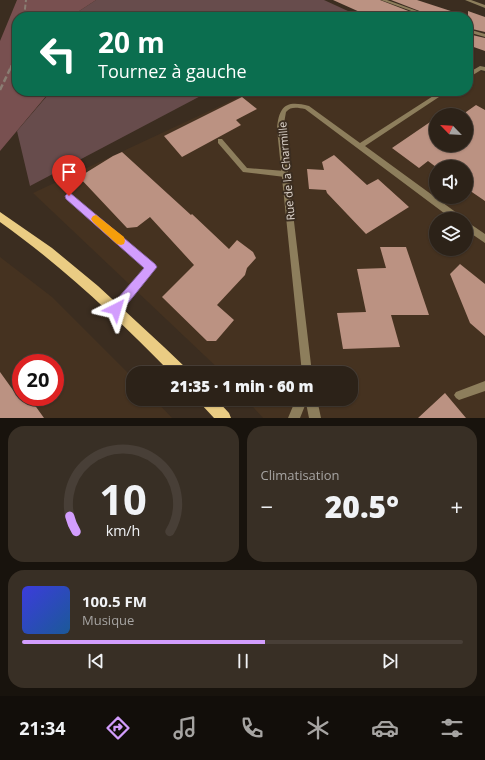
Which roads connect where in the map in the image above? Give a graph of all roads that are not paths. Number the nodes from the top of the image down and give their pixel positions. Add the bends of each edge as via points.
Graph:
1 (383, 0) edge
2 (467, 0) edge
3 (485, 7) edge
4 (418, 12) edge
5 (473, 32) edge
6 (485, 36) edge
7 (485, 69) edge
8 (473, 73) edge
9 (437, 96) edge
10 (220, 141) dead end
11 (360, 146) junction
12 (285, 174) junction
13 (69, 196) dead end
14 (449, 212) edge
15 (0, 216) edge
16 (473, 230) edge
17 (485, 239) edge
18 (116, 309) junction
19 (174, 366) edge
20 (306, 366) edge
21 (485, 386) edge
22 (459, 395) dead end
23 (213, 406) edge
24 (299, 406) edge
25 (312, 406) edge
26 (224, 418) edge
27 (294, 418) edge
28 (315, 418) edge

1 - 4 street
2 - 3 street
5 - 6 street
7 - 8 street via 480,68
9 - 11 street
10 - 12 lane via 245,170
11 - 12 street, Rue de la Charmille via 307,107 290,106 281,114 280,130
11 - 14 street, Rue de la Charmille
12 - 20 street, Rue de la Charmille
13 - 18 lane via 151,267
15 - 18 main road via 57,257
16 - 17 street
18 - 19 main road
21 - 22 lane
23 - 26 main road
24 - 27 street
25 - 28 street

